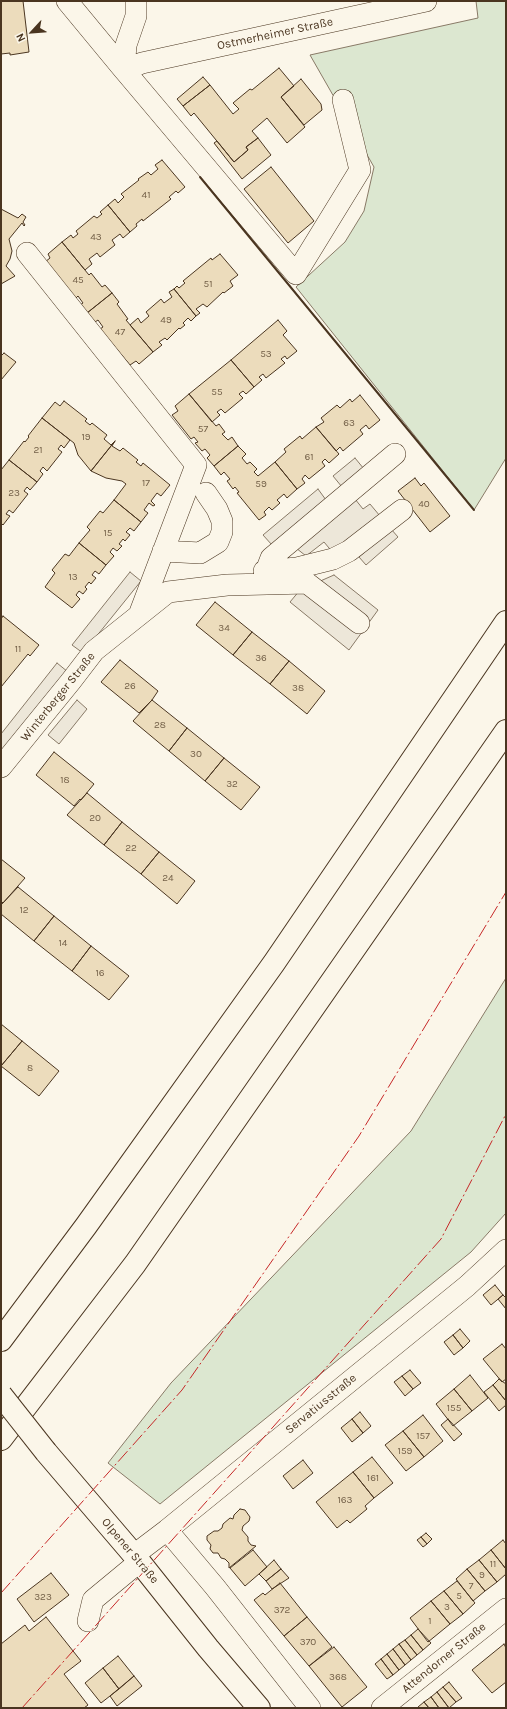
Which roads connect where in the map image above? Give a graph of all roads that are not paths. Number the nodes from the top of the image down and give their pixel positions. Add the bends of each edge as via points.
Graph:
1 (67, 1) edge
2 (136, 1) edge
3 (426, 1) edge
4 (371, 7) edge
5 (124, 70) junction
6 (343, 100) dead end
7 (27, 253) dead end
8 (395, 454) dead end
9 (206, 493) dead end
10 (402, 510) dead end
11 (163, 551) junction
12 (266, 571) junction
13 (153, 580) junction
14 (138, 617) junction
15 (506, 622) edge
16 (359, 623) dead end
17 (506, 731) edge
18 (1, 767) edge
19 (506, 1250) edge
20 (1, 1340) edge
21 (1, 1395) edge
22 (1, 1439) edge
23 (167, 1530) junction
24 (136, 1558) junction
25 (506, 1609) edge
26 (88, 1621) dead end
27 (259, 1708) edge
28 (310, 1708) edge
29 (382, 1708) edge

1 - 5 street
2 - 5 street via 136,16 126,45
3 - 4 street, Ostmerheimer Straße
4 - 5 street, Ostmerheimer Straße via 142,63
5 - 6 street via 296,274 360,170
7 - 11 street via 196,465
8 - 12 street via 271,558
9 - 11 street via 222,520 222,532 218,542 200,553
10 - 12 street via 349,551 333,559 297,568
11 - 13 street
12 - 13 street
13 - 14 street
14 - 16 street, Winterberger Straße via 168,592 227,585 307,583
14 - 18 street, Winterberger Straße via 94,651
15 - 20 main road via 270,970
17 - 22 main road via 135,1264
19 - 23 street, Servatiusstraße via 467,1286
21 - 24 main road, Olpener Straße, bridge
23 - 24 street, Servatiusstraße
23 - 28 street
24 - 26 street, Servatiusstraße via 93,1600
24 - 27 main road, Olpener Straße
25 - 29 street, Attendorner Straße

